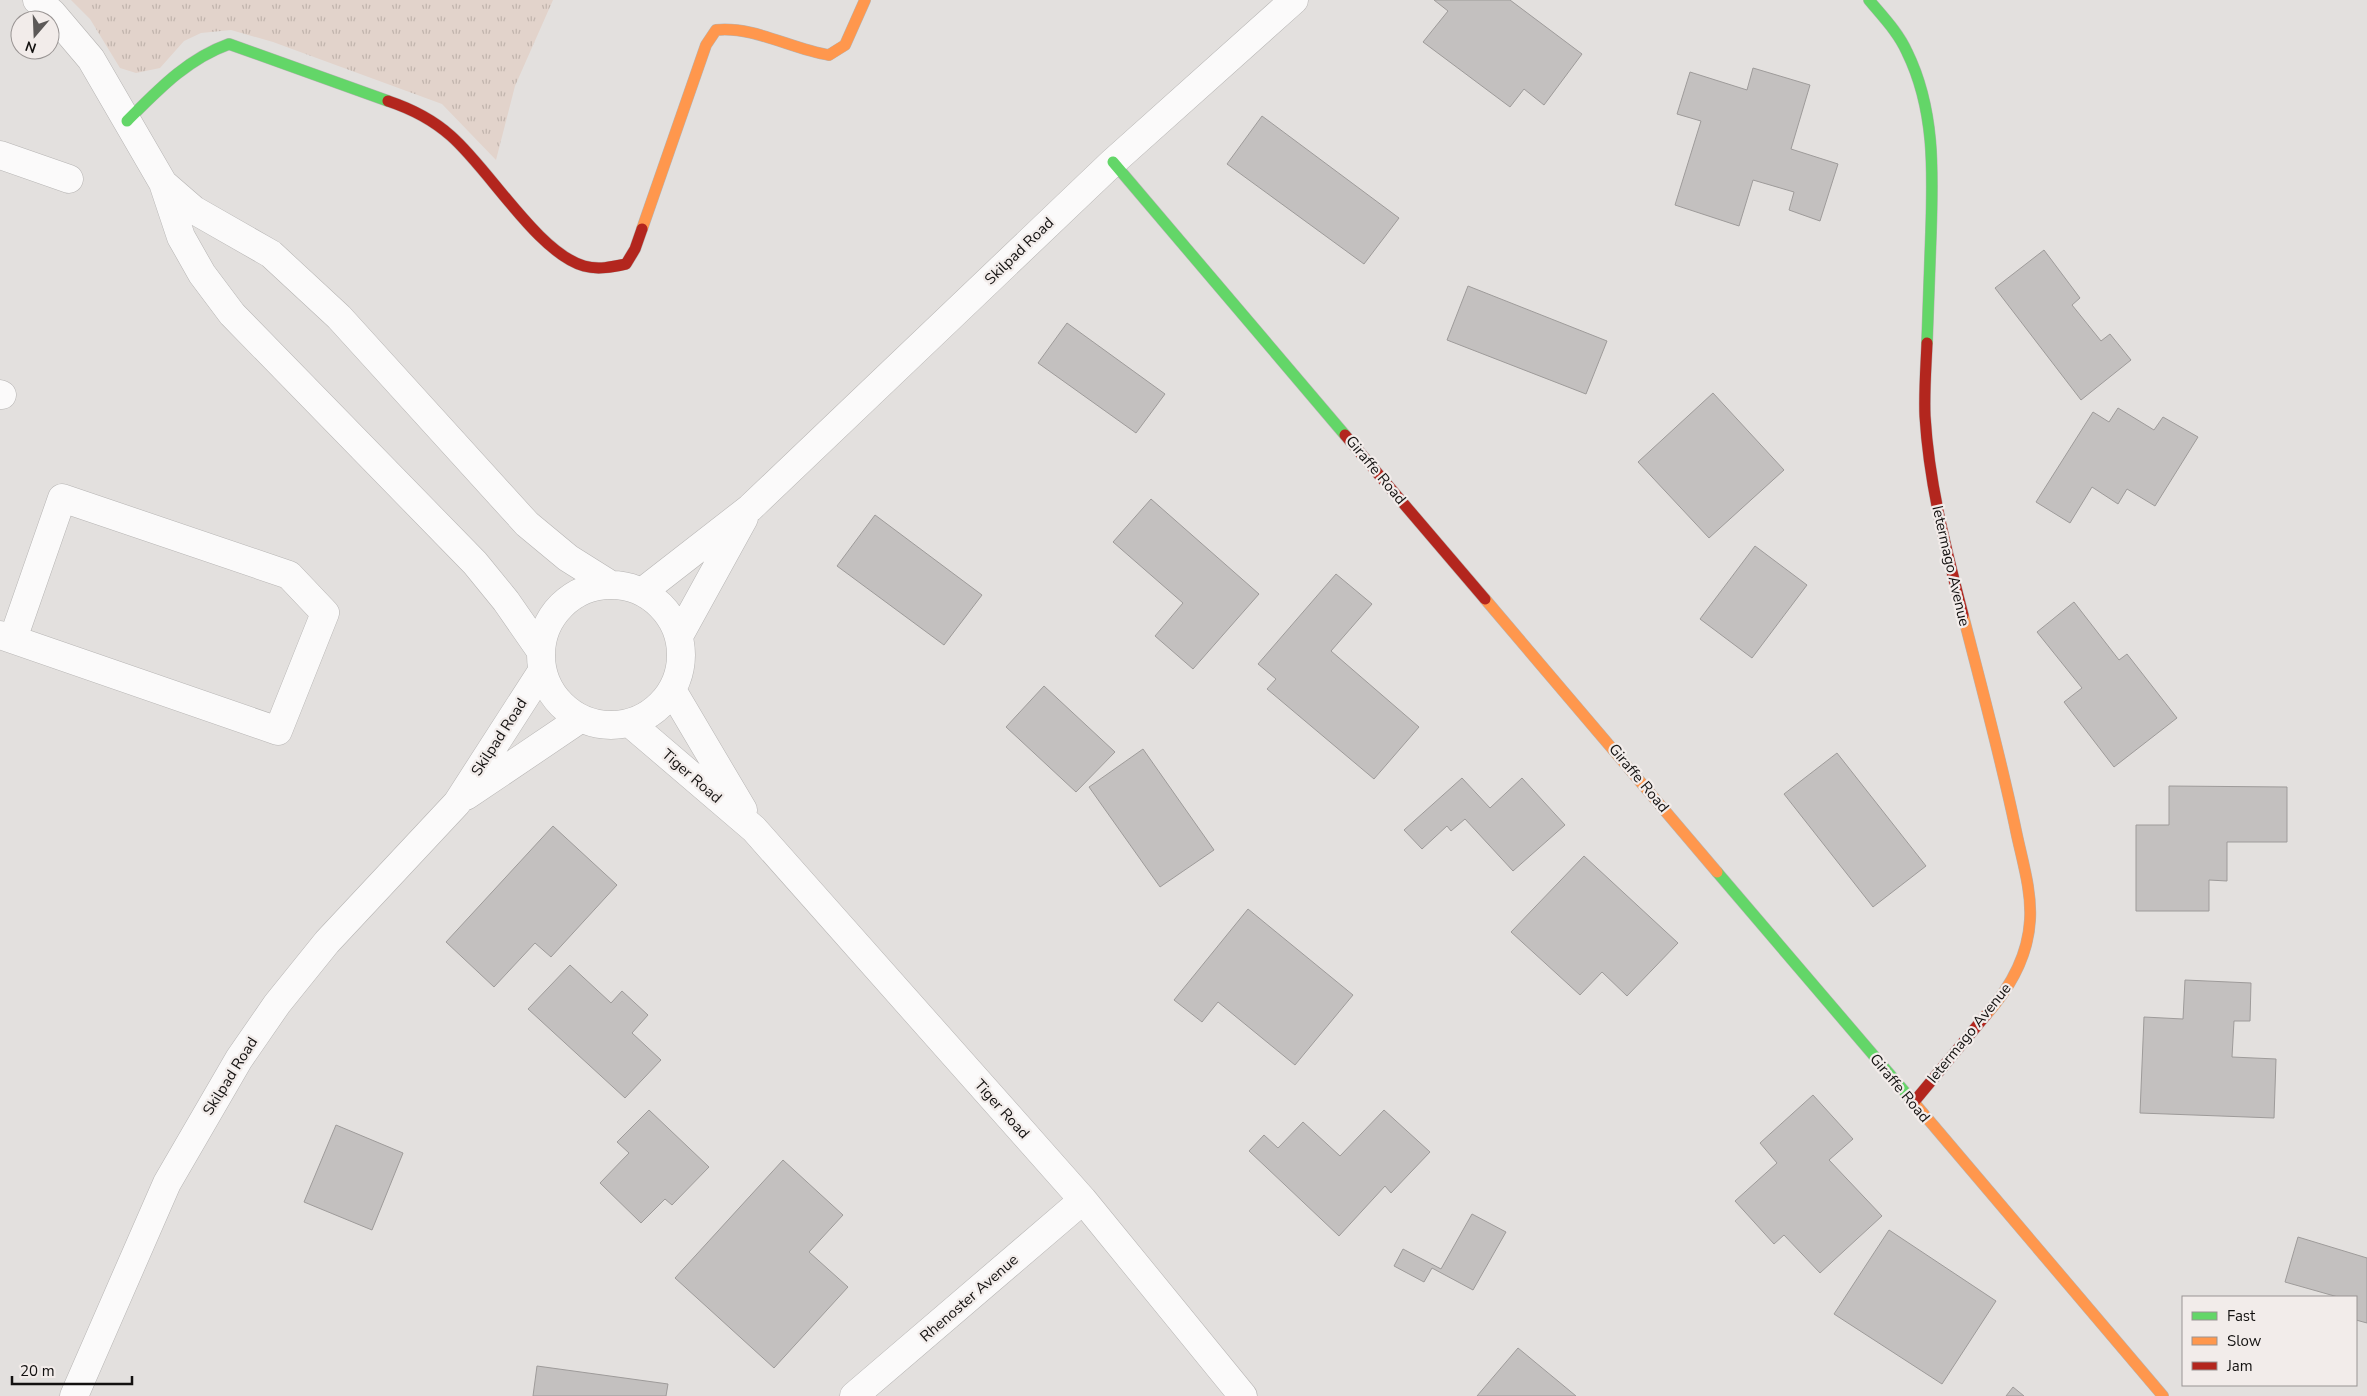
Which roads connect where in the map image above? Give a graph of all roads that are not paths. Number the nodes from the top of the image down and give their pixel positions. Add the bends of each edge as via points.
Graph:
1 (37, 0) edge
2 (864, 0) edge
3 (1294, 0) edge
4 (1869, 0) edge
5 (127, 121) junction
6 (0, 155) edge
7 (1113, 162) junction
8 (69, 179) dead end
9 (163, 183) junction
10 (750, 508) junction
11 (611, 585) junction
12 (642, 592) junction
13 (680, 636) junction
14 (7, 637) edge
15 (541, 660) junction
16 (672, 690) junction
17 (580, 719) junction
18 (631, 724) junction
19 (457, 803) junction
20 (754, 829) junction
21 (1912, 1103) junction
22 (1083, 1200) junction
23 (74, 1396) edge
24 (854, 1396) edge
25 (1243, 1396) edge
26 (2163, 1396) edge

1 - 5 street via 91,59
2 - 5 street via 846,45 829,55 734,28 716,30 706,45 635,249 626,264 608,270 565,259 453,137 434,121 412,109 229,44 214,48 190,62
3 - 7 street, Skilpad Road
4 - 21 street, Ietermago Avenue via 1899,36 1917,74 1926,105 1933,161 1925,414 1929,457 1938,513 2028,887 2030,921 2019,967 2000,999
5 - 9 street
6 - 8 street
7 - 10 street, Skilpad Road
7 - 21 street, Giraffe Road
9 - 11 street via 194,210 271,254 339,317 527,524 568,558
9 - 15 street via 181,237 202,274 232,314 475,563 506,601
10 - 12 street, Skilpad Road
10 - 13 street, Skilpad Road
11 - 12 street
11 - 15 street via 590,587 555,611 545,629
12 - 13 street via 671,618
13 - 16 street via 682,655
14 - 14 street via 278,731 325,613 289,575 62,498
15 - 17 street via 549,690 562,707
15 - 19 street, Skilpad Road
16 - 18 street via 662,705
16 - 20 street, Tiger Road
17 - 18 street via 605,725
17 - 19 street, Skilpad Road
18 - 20 street, Tiger Road
19 - 23 street, Skilpad Road via 328,942 277,1004 239,1059 167,1183
20 - 22 street, Tiger Road
21 - 26 street, Giraffe Road
22 - 24 street, Rhenoster Avenue
22 - 25 street, Tiger Road

